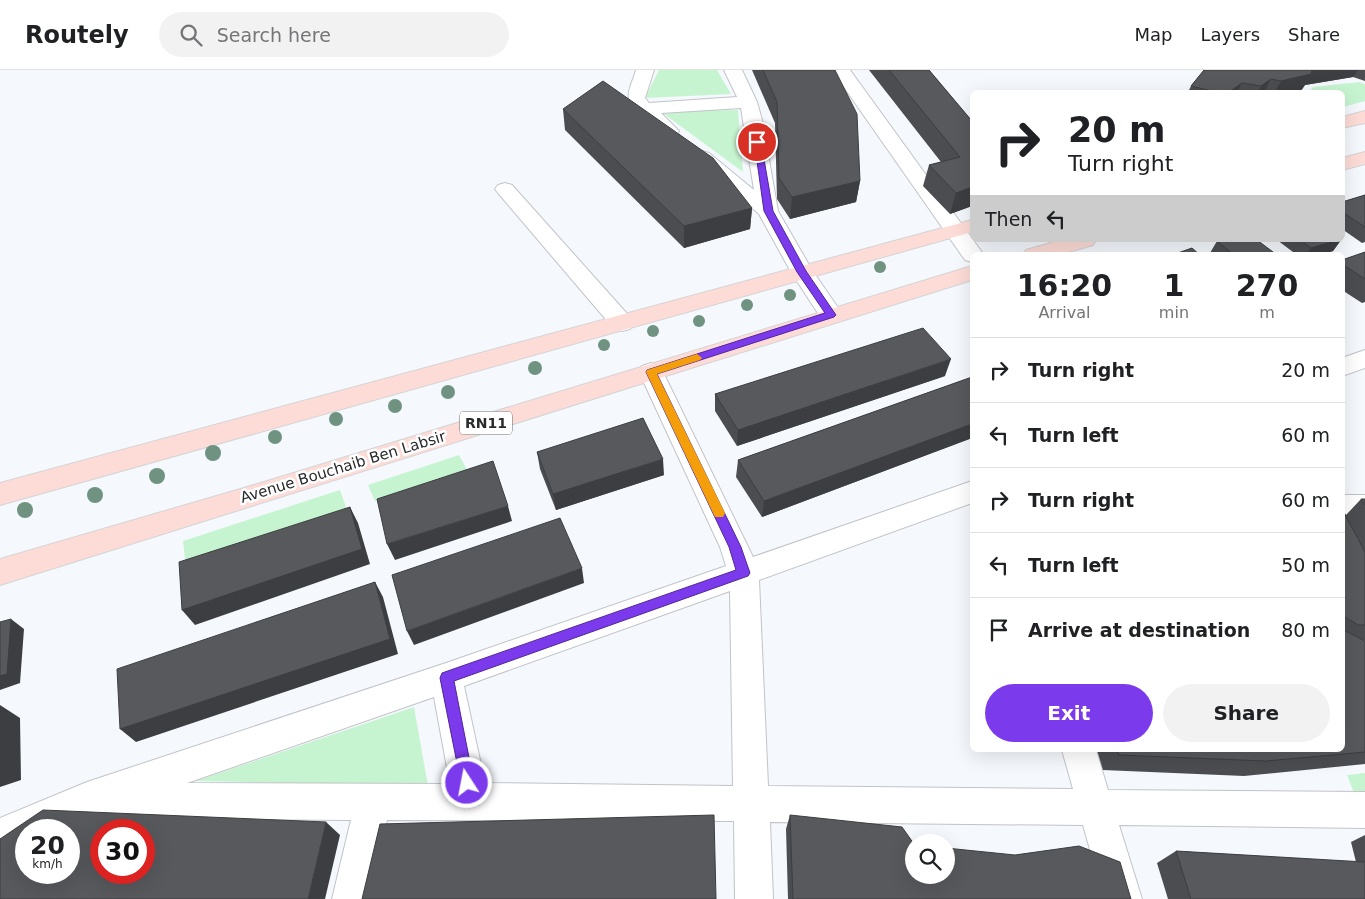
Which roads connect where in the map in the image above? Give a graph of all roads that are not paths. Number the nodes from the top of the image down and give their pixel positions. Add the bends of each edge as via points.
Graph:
1 (645, 70) edge
2 (733, 70) edge
3 (841, 70) edge
4 (748, 102) junction
5 (642, 109) junction
6 (1365, 117) edge
7 (1345, 122) edge
8 (1365, 158) edge
9 (1345, 163) edge
10 (506, 189) dead end
11 (768, 211) junction
12 (963, 228) edge
13 (1077, 242) edge
14 (972, 252) edge
15 (1044, 252) edge
16 (802, 272) junction
17 (970, 274) edge
18 (831, 315) junction
19 (622, 323) junction
20 (1365, 359) edge
21 (1345, 366) edge
22 (651, 372) junction
23 (970, 493) edge
24 (0, 494) edge
25 (1345, 506) edge
26 (1365, 506) edge
27 (0, 572) edge
28 (744, 573) junction
29 (446, 678) junction
30 (1080, 752) edge
31 (87, 800) junction
32 (471, 801) junction
33 (372, 802) junction
34 (752, 805) junction
35 (1096, 808) junction
36 (1365, 810) edge
37 (0, 836) edge
38 (351, 899) edge
39 (754, 899) edge
40 (1123, 899) edge

1 - 5 street via 636,98
2 - 4 street
3 - 12 street
4 - 5 street
4 - 11 street
5 - 11 street
6 - 7 main road
8 - 9 main road
10 - 19 street
11 - 16 street
12 - 14 street
12 - 16 main road
13 - 15 main road
16 - 18 street
16 - 19 main road
17 - 18 main road, Avenue Bouchaib Ben Labsir / RN11
18 - 22 main road, Avenue Bouchaib Ben Labsir / RN11
19 - 24 main road
20 - 21 street
22 - 27 main road, Avenue Bouchaib Ben Labsir / RN11
22 - 28 street via 735,547
23 - 28 street
25 - 26 street
28 - 29 street
28 - 34 street
29 - 31 street
29 - 32 street
30 - 35 street
31 - 33 street
31 - 37 street
32 - 33 street
32 - 34 street
33 - 38 street
34 - 35 street
34 - 39 street
35 - 36 street
35 - 40 street

